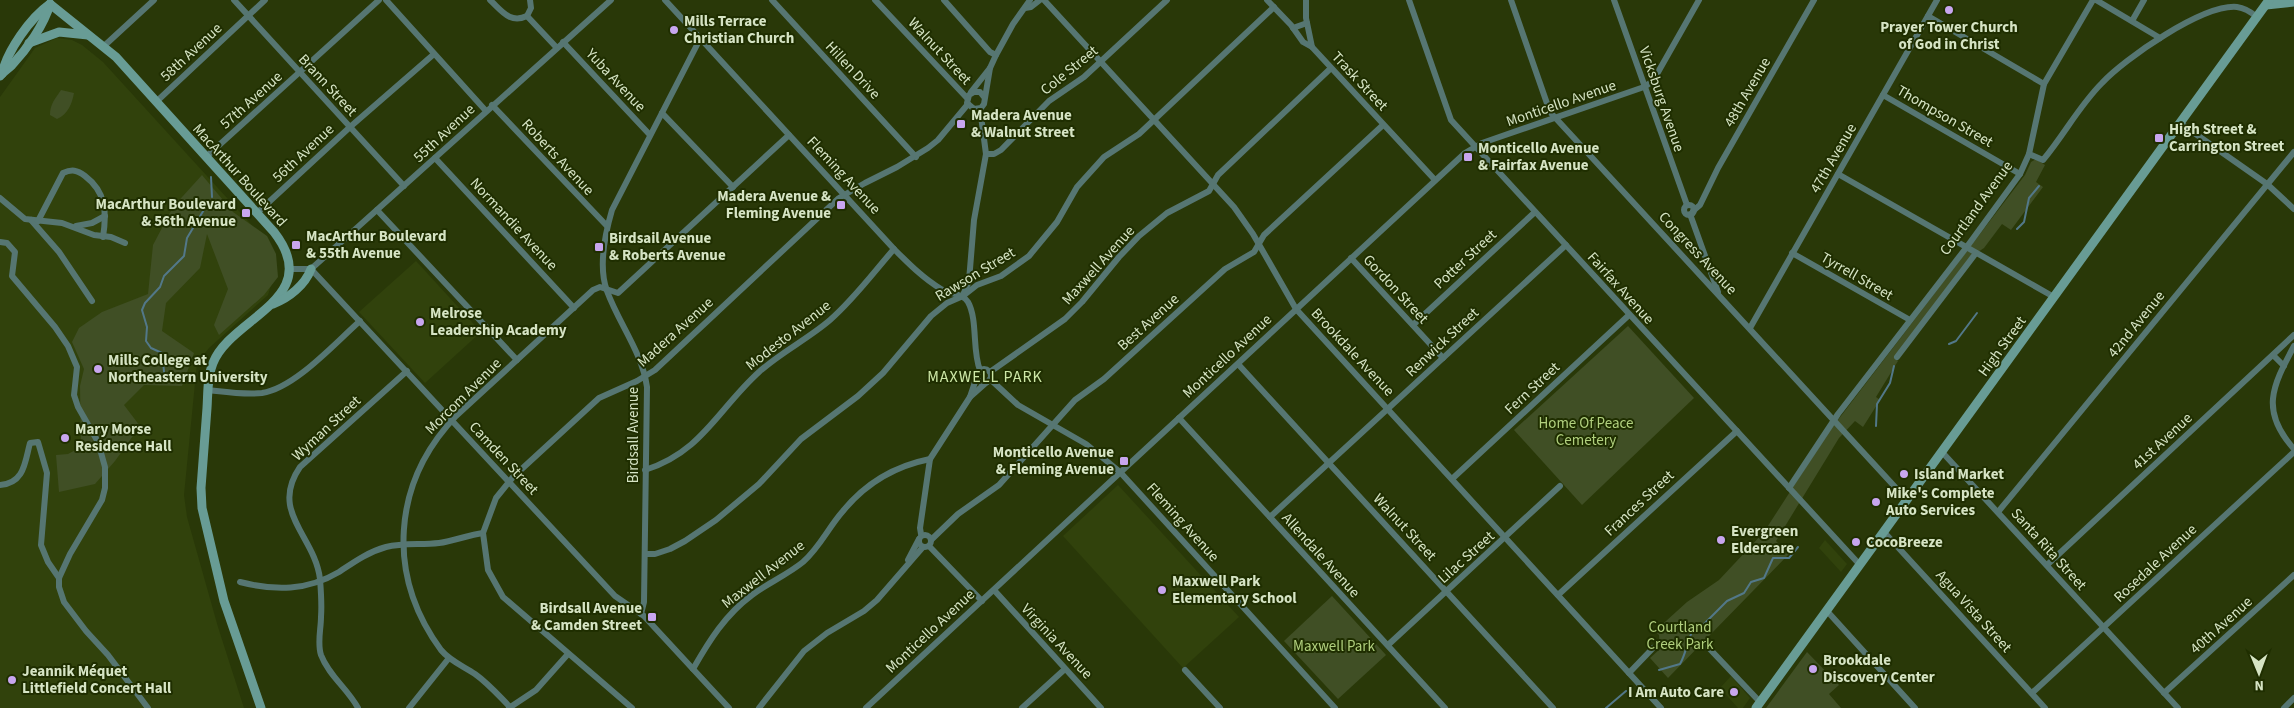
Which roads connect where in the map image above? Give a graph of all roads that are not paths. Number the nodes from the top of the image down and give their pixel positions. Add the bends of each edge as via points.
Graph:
1 (154, 0) edge
2 (234, 0) edge
3 (265, 0) edge
4 (379, 0) edge
5 (386, 0) edge
6 (490, 0) edge
7 (530, 0) edge
8 (610, 0) edge
9 (664, 0) edge
10 (772, 0) edge
11 (875, 0) edge
12 (944, 0) edge
13 (1030, 0) edge
14 (1042, 0) edge
15 (1167, 0) edge
16 (1267, 0) edge
17 (1306, 0) edge
18 (1409, 0) edge
19 (1511, 0) edge
20 (1614, 0) edge
21 (1698, 0) edge
22 (1814, 0) edge
23 (1938, 0) edge
24 (2094, 0) edge
25 (2144, 0) edge
26 (2268, 2) edge
27 (2294, 2) edge
28 (50, 4) junction
29 (1025, 8) junction
30 (1274, 8) junction
31 (248, 16) junction
32 (527, 16) junction
33 (1928, 16) junction
34 (2257, 17) junction
35 (2132, 21) junction
36 (1307, 23) junction
37 (1293, 28) junction
38 (92, 36) junction
39 (2160, 38) junction
40 (700, 39) junction
41 (563, 42) junction
42 (28, 43) junction
43 (104, 46) junction
44 (1312, 47) junction
45 (557, 48) junction
46 (434, 54) junction
47 (996, 55) junction
48 (1101, 62) junction
49 (990, 68) junction
50 (1330, 69) junction
51 (300, 73) junction
52 (1, 75) edge
53 (2044, 84) junction
54 (1644, 86) junction
55 (1883, 95) junction
56 (984, 97) junction
57 (969, 98) junction
58 (156, 102) junction
59 (492, 105) junction
60 (978, 109) junction
61 (486, 111) junction
62 (662, 113) junction
63 (1556, 118) junction
64 (1155, 120) junction
65 (2180, 123) junction
66 (1383, 125) junction
67 (350, 127) junction
68 (650, 135) junction
69 (790, 135) junction
70 (1475, 147) junction
71 (2294, 152) edge
72 (986, 154) junction
73 (2029, 154) junction
74 (206, 157) junction
75 (916, 157) junction
76 (436, 158) junction
77 (1838, 174) junction
78 (2020, 174) junction
79 (1435, 180) junction
80 (1213, 183) junction
81 (2267, 184) junction
82 (404, 186) junction
83 (733, 187) junction
84 (845, 195) junction
85 (1703, 197) junction
86 (0, 198) edge
87 (1688, 205) junction
88 (2294, 209) edge
89 (377, 210) junction
90 (1535, 212) junction
91 (256, 213) junction
92 (1692, 213) junction
93 (105, 216) junction
94 (34, 220) junction
95 (75, 226) junction
96 (607, 226) junction
97 (103, 237) junction
98 (0, 242) edge
99 (125, 243) dead end
100 (1258, 244) junction
101 (1566, 245) junction
102 (1966, 248) junction
103 (894, 249) junction
104 (1792, 253) junction
105 (1976, 254) junction
106 (1351, 258) junction
107 (1705, 259) junction
108 (1693, 267) junction
109 (289, 269) junction
110 (312, 269) junction
111 (606, 289) junction
112 (1718, 292) junction
113 (963, 296) junction
114 (2054, 297) junction
115 (92, 301) dead end
116 (270, 305) junction
117 (574, 308) junction
118 (1296, 309) junction
119 (1629, 315) junction
120 (1910, 320) junction
121 (360, 321) junction
122 (1413, 325) junction
123 (1750, 328) junction
124 (2294, 335) edge
125 (2294, 346) edge
126 (2273, 355) junction
127 (1897, 357) dead end
128 (1443, 358) junction
129 (517, 360) junction
130 (1238, 364) junction
131 (2284, 366) junction
132 (407, 372) junction
133 (979, 373) junction
134 (646, 376) junction
135 (989, 378) junction
136 (208, 390) junction
137 (970, 397) junction
138 (1388, 409) junction
139 (1179, 418) junction
140 (452, 420) junction
141 (1834, 420) junction
142 (1053, 423) junction
143 (1737, 431) junction
144 (2294, 450) edge
145 (1942, 452) junction
146 (930, 459) junction
147 (1329, 464) junction
148 (645, 470) junction
149 (1120, 472) junction
150 (1452, 479) junction
151 (509, 482) junction
152 (0, 484) edge
153 (1560, 486) dead end
154 (1789, 488) junction
155 (1907, 500) junction
156 (1998, 512) junction
157 (1270, 517) junction
158 (483, 532) junction
159 (1884, 532) junction
160 (920, 537) junction
161 (1505, 538) junction
162 (928, 544) junction
163 (403, 545) junction
164 (645, 554) junction
165 (1860, 565) junction
166 (2047, 565) junction
167 (906, 566) junction
168 (2294, 575) edge
169 (59, 578) junction
170 (320, 581) junction
171 (240, 582) dead end
172 (994, 590) junction
173 (1446, 591) junction
174 (1558, 595) junction
175 (982, 601) junction
176 (1827, 611) junction
177 (641, 614) junction
178 (2103, 628) junction
179 (1388, 645) junction
180 (1706, 645) dead end
181 (1653, 648) dead end
182 (568, 654) junction
183 (449, 658) junction
184 (1065, 668) junction
185 (693, 669) junction
186 (1185, 670) dead end
187 (1628, 672) junction
188 (2164, 693) junction
189 (2032, 694) junction
190 (2294, 698) edge
191 (1758, 705) edge
192 (148, 708) edge
193 (261, 708) edge
194 (358, 708) edge
195 (409, 708) edge
196 (510, 708) edge
197 (632, 708) edge
198 (729, 708) edge
199 (759, 708) edge
200 (866, 708) edge
201 (1022, 708) edge
202 (1101, 708) edge
203 (1220, 708) edge
204 (1335, 708) edge
205 (1445, 708) edge
206 (1553, 708) edge
207 (1661, 708) edge
208 (1915, 708) edge
209 (2046, 708) edge
210 (2178, 708) edge
211 (2284, 708) edge

1 - 43 street
2 - 31 street, Brann Street
3 - 31 street, 58th Avenue
4 - 51 street, 57th Avenue
5 - 46 street
6 - 32 street via 514,20
7 - 32 street
8 - 41 street, 55th Avenue
9 - 40 street, Fleming Avenue
10 - 75 street, Hillen Drive
11 - 57 street, Walnut Street
12 - 47 street
13 - 29 street
14 - 29 street via 1031,8
14 - 48 street, Brookdale Avenue
15 - 48 street, Cole Street
16 - 30 street, Trask Street
17 - 36 street
18 - 70 street, Fairfax Avenue via 1451,120
19 - 63 street, Congress Avenue via 1550,112
20 - 54 street, Vicksburg Avenue
21 - 54 street via 1653,81
22 - 85 street, 48th Avenue
23 - 33 street, 47th Avenue
24 - 35 street
24 - 53 street
25 - 35 street
26 - 27 main road
26 - 34 main road, High Street
28 - 38 main road, MacArthur Boulevard
28 - 42 main road
28 - 52 main road via 40,11 13,48
29 - 47 street
30 - 37 street, Trask Street
30 - 64 street, Rawson Street
31 - 51 street, Brann Street
31 - 58 street, 58th Avenue
32 - 45 street
33 - 53 street
33 - 55 street, 47th Avenue
34 - 39 street, Courtland Avenue via 2238,7 2216,10
34 - 65 main road, High Street
35 - 39 street
36 - 37 street
36 - 44 street
37 - 44 street, Trask Street via 1303,42
38 - 42 main road via 60,32
38 - 43 main road, MacArthur Boulevard
39 - 73 street, Courtland Avenue via 2102,83 2043,160
40 - 62 street, Birdsall Avenue
40 - 69 street, Fleming Avenue
41 - 45 street, 55th Avenue
41 - 68 street, Yuba Avenue
42 - 52 main road via 12,66
43 - 58 main road, MacArthur Boulevard
44 - 50 street, Trask Street
45 - 59 street, 55th Avenue
46 - 61 street
46 - 67 street, 56th Avenue
47 - 49 street
48 - 64 street, Brookdale Avenue
48 - 72 street, Cole Street via 1049,101 1001,150
49 - 56 street
49 - 57 street, Madera Avenue
50 - 66 street, Trask Street
50 - 80 street, Maxwell Avenue
51 - 67 street, Brann Street
51 - 74 street, 57th Avenue
53 - 73 street
54 - 63 street, Monticello Avenue
54 - 87 street, Vicksburg Avenue
55 - 77 street, 47th Avenue
55 - 78 street, Thompson Street
56 - 57 street via 980,92
56 - 60 street via 984,104
57 - 60 street via 974,109
57 - 75 street, Madera Avenue via 938,140
58 - 74 main road, MacArthur Boulevard
59 - 61 street, 55th Avenue
59 - 96 street, Roberts Avenue
60 - 72 street
61 - 76 street, 55th Avenue
62 - 68 street, Birdsall Avenue
62 - 83 street, Yuba Avenue
63 - 70 street, Monticello Avenue
63 - 108 street, Congress Avenue
64 - 80 street, Brookdale Avenue
64 - 113 street, Rawson Street via 1104,157 1088,173 1067,201 1057,222 1028,256 1001,276 978,285
65 - 81 street
65 - 114 main road, High Street
66 - 79 street, Trask Street
66 - 100 street, Best Avenue
67 - 82 street, Brann Street
67 - 91 street, 56th Avenue
68 - 96 street, Birdsall Avenue
69 - 83 street, Morcom Avenue
69 - 84 street, Fleming Avenue
70 - 79 street, Monticello Avenue
70 - 90 street, Fairfax Avenue
71 - 81 street, 42nd Avenue
72 - 113 street via 974,220 969,281
73 - 78 street, Courtland Avenue
74 - 91 main road, MacArthur Boulevard
75 - 84 street, Madera Avenue
76 - 82 street, 55th Avenue
76 - 117 street, Normandie Avenue
77 - 102 street
77 - 104 street, 47th Avenue
78 - 102 street, Courtland Avenue
79 - 106 street, Monticello Avenue
80 - 100 street, Brookdale Avenue via 1234,207
80 - 135 street, Maxwell Avenue via 1209,190 1166,213 1119,257 1065,319
81 - 88 street
81 - 156 street, 42nd Avenue
82 - 89 street, 55th Avenue
83 - 111 street, Morcom Avenue via 618,293
84 - 103 street, Fleming Avenue
84 - 134 street, Madera Avenue
85 - 87 street
85 - 92 street, 48th Avenue via 1698,209
86 - 94 street via 20,215
87 - 92 street, Vicksburg Avenue via 1684,210
89 - 110 street, 55th Avenue
89 - 129 street
90 - 101 street, Fairfax Avenue
90 - 122 street, Potter Street
91 - 109 main road, MacArthur Boulevard via 282,242
92 - 107 street
93 - 94 street via 99,190 79,171 71,170 63,173
93 - 95 street via 92,223
93 - 97 street
94 - 95 street
94 - 115 street
95 - 97 street
96 - 111 street, Birdsall Avenue
97 - 99 street
98 - 169 street via 7,243 15,252 12,276 68,346 78,374 74,394 98,442 105,467 105,488 98,509
100 - 118 street, Brookdale Avenue
100 - 142 street, Best Avenue via 1254,252 1225,269
101 - 119 street, Fairfax Avenue
101 - 128 street, Renwick Street
102 - 105 street
102 - 120 street, Courtland Avenue
103 - 113 street, Fleming Avenue via 943,291
103 - 148 street, Modesto Avenue via 830,320 775,358 747,383 698,440 671,460
104 - 120 street, Tyrrell Street
104 - 123 street, 47th Avenue
105 - 114 street
105 - 127 street, Courtland Avenue
106 - 118 street, Monticello Avenue
106 - 122 street, Gordon Street
107 - 108 street
107 - 112 street
108 - 112 street, Congress Avenue via 1710,288
109 - 110 street
109 - 116 main road via 284,287
110 - 116 main road via 306,280 288,297
110 - 121 street, Camden Street
111 - 117 street, Morcom Avenue via 593,290
111 - 134 street, Birdsall Avenue
112 - 123 street, Congress Avenue
113 - 133 street via 968,303 976,339
113 - 164 street, Rawson Street via 947,303 931,316 884,374 801,439 736,504 686,541 655,554
114 - 145 main road, High Street
116 - 136 main road via 219,353 212,364
117 - 129 street, Morcom Avenue
118 - 130 street, Monticello Avenue
118 - 138 street, Brookdale Avenue
119 - 143 street, Fairfax Avenue
119 - 150 street, Fern Street
120 - 141 street, Courtland Avenue
121 - 132 street, Camden Street
121 - 136 street via 276,389 255,393
122 - 128 street, Gordon Street
123 - 141 street, Congress Avenue
124 - 126 street, 41st Avenue
125 - 131 street
126 - 131 street
126 - 166 street, 41st Avenue
128 - 138 street, Renwick Street
129 - 140 street, Morcom Avenue
130 - 139 street, Monticello Avenue
130 - 147 street, Walnut Street
131 - 144 street via 2273,392 2274,409 2277,427
132 - 140 street, Camden Street
132 - 170 street, Wyman Street via 300,467 292,481 289,508 315,560
133 - 135 street via 985,369
133 - 135 street via 980,381
133 - 137 street
134 - 148 street, Birdsall Avenue
134 - 151 street, Madera Avenue via 599,398
135 - 137 street, Maxwell Avenue
135 - 142 street, Fleming Avenue via 1018,405
136 - 193 main road via 202,508 226,606
137 - 146 street
138 - 147 street, Renwick Street
138 - 150 street, Brookdale Avenue
139 - 149 street, Monticello Avenue
139 - 157 street, Allendale Avenue
140 - 151 street, Camden Street
140 - 163 street, Morcom Avenue via 426,454 414,479 404,520
141 - 154 street, Courtland Avenue
141 - 155 street, Congress Avenue
142 - 149 street, Fleming Avenue via 1086,444
142 - 162 street, Best Avenue via 999,485 958,514
143 - 154 street, Fairfax Avenue
143 - 174 street, Frances Street
144 - 178 street, Rosedale Avenue
145 - 155 main road, High Street
145 - 156 street, Santa Rita Street
146 - 160 street
146 - 185 street, Maxwell Avenue via 886,475 857,496 803,562 753,594 726,618
147 - 157 street, Renwick Street
147 - 173 street, Walnut Street
148 - 164 street, Birdsall Avenue
149 - 172 street, Monticello Avenue
149 - 204 street, Fleming Avenue
150 - 161 street, Brookdale Avenue
151 - 158 street, Madera Avenue via 491,506
151 - 177 street, Camden Street via 615,596
152 - 169 street via 13,481 21,474 28,459 30,442 38,442 47,474 41,545
153 - 161 street, Lilac Street
154 - 165 street, Fairfax Avenue
155 - 159 main road, High Street
156 - 166 street, Santa Rita Street
157 - 179 street, Allendale Avenue
158 - 163 street via 440,543
158 - 182 street, Madera Avenue via 485,558 498,589 509,603
159 - 165 main road, High Street
159 - 189 street, Agua Vista Street
160 - 162 street
160 - 162 street via 925,534
160 - 167 street
161 - 173 street, Lilac Street
161 - 174 street, Brookdale Avenue
162 - 167 street, Best Avenue
162 - 175 street
163 - 170 street via 374,552
163 - 183 street, Morcom Avenue via 413,596 441,650
164 - 177 street, Birdsall Avenue
165 - 176 main road, High Street
166 - 178 street, Santa Rita Street
167 - 199 street via 864,612 804,651
168 - 188 street, 40th Avenue
169 - 192 street via 64,602
170 - 171 street via 285,589 262,588
170 - 194 street, Wyman Street via 321,656
172 - 175 street, Monticello Avenue
172 - 184 street, Virginia Avenue
173 - 179 street, Lilac Street
173 - 206 street, Walnut Street
174 - 187 street, Brookdale Avenue
175 - 200 street, Monticello Avenue
176 - 191 main road, High Street
176 - 208 street
177 - 185 street
178 - 188 street, Santa Rita Street
178 - 189 street, Rosedale Avenue
179 - 205 street, Allendale Avenue
180 - 191 street
181 - 187 street
182 - 196 street via 536,690
182 - 197 street, Madera Avenue
183 - 195 street
183 - 196 street, Morcom Avenue via 488,684
184 - 201 street
184 - 202 street, Virginia Avenue
185 - 198 street
186 - 203 street
187 - 207 street, Brookdale Avenue
188 - 210 street, Santa Rita Street
189 - 209 street, Agua Vista Street
190 - 211 street

